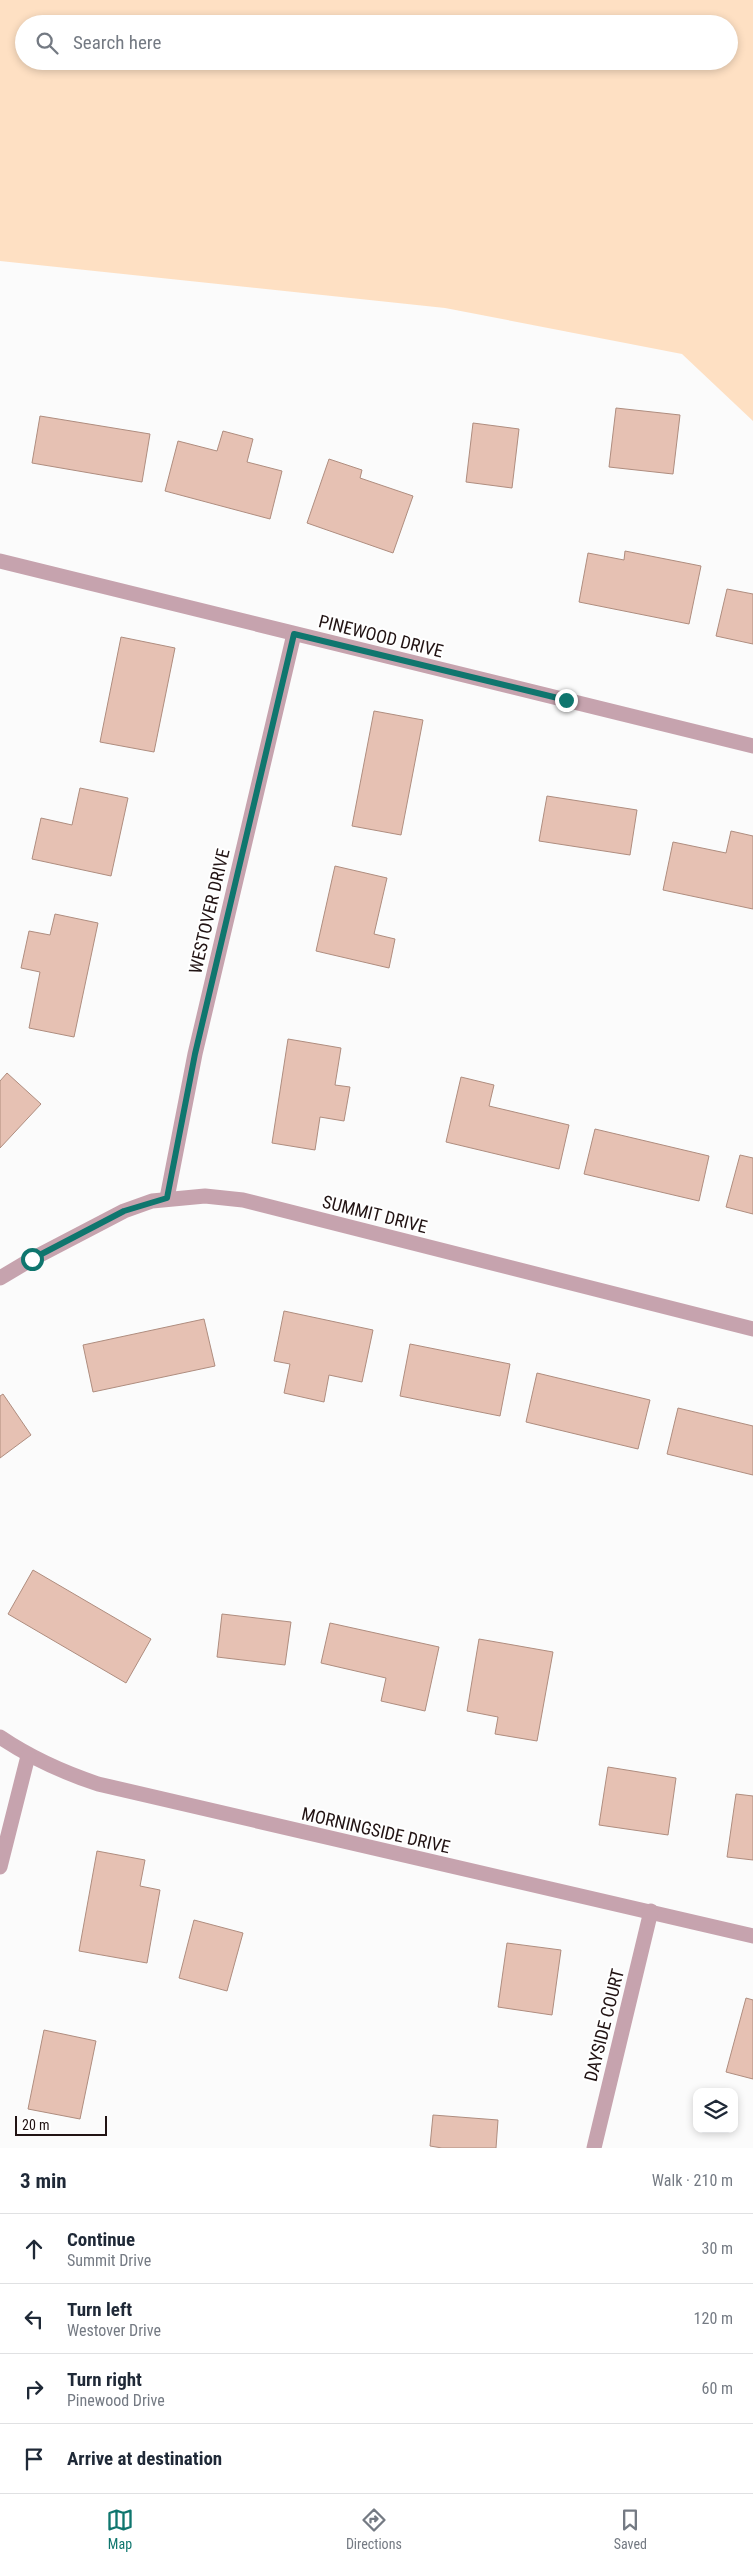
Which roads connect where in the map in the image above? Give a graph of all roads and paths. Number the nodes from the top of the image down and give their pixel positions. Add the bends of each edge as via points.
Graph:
1 (0, 561) edge
2 (294, 634) junction
3 (753, 746) edge
4 (167, 1198) junction
5 (0, 1278) edge
6 (753, 1328) edge
7 (0, 1737) edge
8 (28, 1756) junction
9 (0, 1867) edge
10 (652, 1911) junction
11 (753, 1936) edge
12 (594, 2148) edge

1 - 2 street, PINEWOOD DRIVE
2 - 3 street, PINEWOOD DRIVE
2 - 4 street, WESTOVER DRIVE via 195,1054
4 - 5 street, SUMMIT DRIVE via 124,1211
4 - 6 street, SUMMIT DRIVE via 205,1196 243,1200
7 - 8 street, MORNINGSIDE DRIVE
8 - 9 street
8 - 10 street, MORNINGSIDE DRIVE via 62,1772 107,1786
10 - 11 street, MORNINGSIDE DRIVE
10 - 12 street, DAYSIDE COURT

